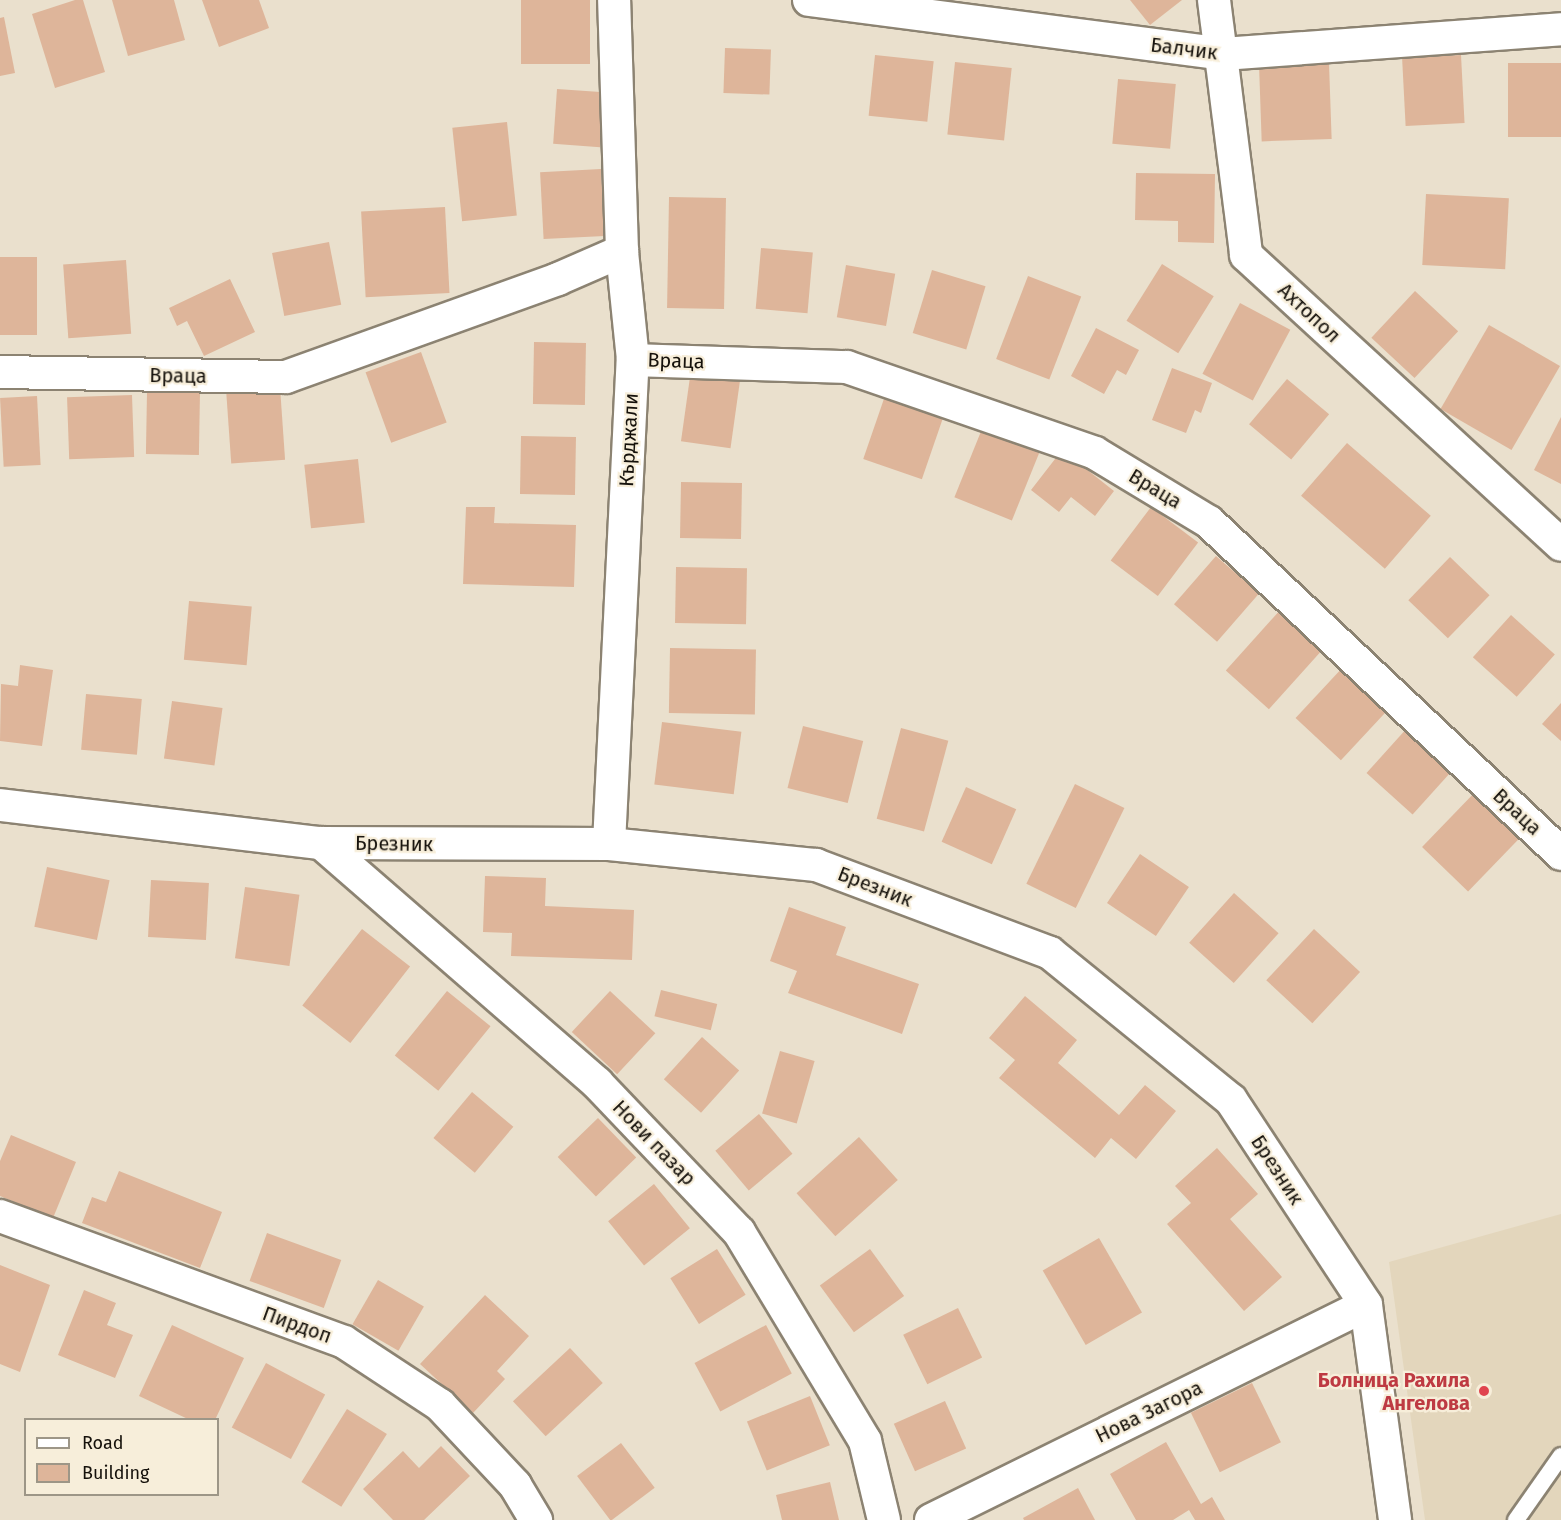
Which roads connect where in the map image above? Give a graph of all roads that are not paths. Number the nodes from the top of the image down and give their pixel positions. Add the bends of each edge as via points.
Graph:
1 (614, 0) edge
2 (809, 0) edge
3 (1214, 0) edge
4 (1561, 29) edge
5 (1223, 54) junction
6 (622, 251) junction
7 (633, 360) junction
8 (0, 372) edge
9 (1561, 545) edge
10 (0, 806) edge
11 (321, 843) junction
12 (609, 844) junction
13 (1561, 854) edge
14 (0, 1216) edge
15 (1366, 1305) junction
16 (1560, 1460) edge
17 (536, 1520) edge
18 (885, 1520) edge
19 (931, 1520) edge
20 (1395, 1520) edge
21 (1516, 1520) edge

1 - 6 street, Кърджали
2 - 5 street, Балчик
3 - 5 street, Ахтопол
4 - 5 street, Балчик
5 - 9 street, Ахтопол via 1246,255
6 - 7 street, Кърджали
6 - 8 street, Враца via 558,279 286,377
7 - 12 street, Кърджали
7 - 13 street, Враца via 847,367 1095,453 1209,522
10 - 11 street, Брезник
11 - 12 street, Брезник
11 - 18 street, Нови пазар via 597,1083 739,1232 865,1441
12 - 15 street, Брезник via 816,865 1050,953 1231,1100
14 - 17 street, Пирдоп via 344,1342 440,1405 515,1485
15 - 19 street, Нова Загора
15 - 20 street, Брезник
16 - 21 lane

